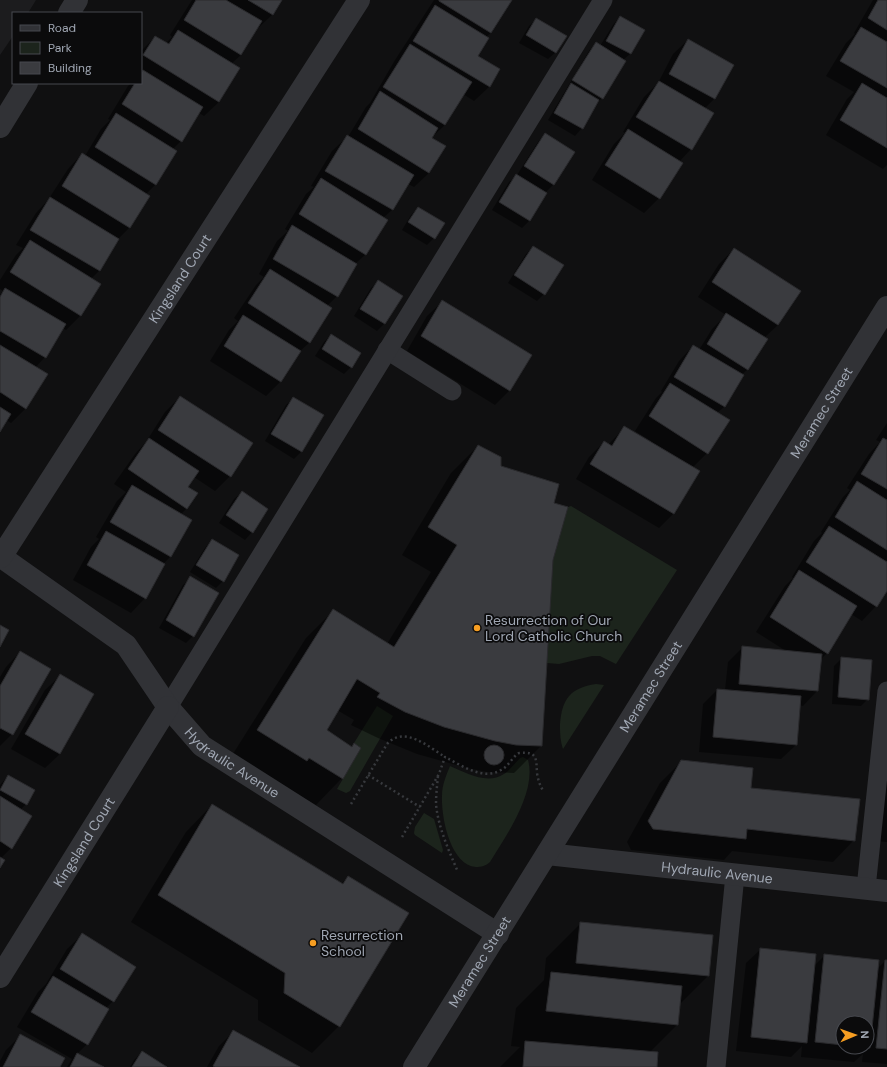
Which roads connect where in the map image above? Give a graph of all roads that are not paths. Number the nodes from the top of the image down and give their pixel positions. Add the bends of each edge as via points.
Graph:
1 (77, 0) edge
2 (359, 0) edge
3 (602, 0) edge
4 (70, 12) edge
5 (26, 84) edge
6 (0, 127) edge
7 (887, 307) edge
8 (387, 350) junction
9 (452, 391) dead end
10 (1, 556) edge
11 (887, 691) edge
12 (168, 707) junction
13 (547, 854) junction
14 (735, 875) junction
15 (877, 890) edge
16 (498, 934) junction
17 (0, 977) edge
18 (414, 1067) edge
19 (716, 1067) edge

1 - 4 street
2 - 10 street, Kingsland Court
3 - 8 lane
5 - 6 street
7 - 13 street, Meramec Street
8 - 9 lane
8 - 12 lane
10 - 12 street, Hydraulic Avenue via 126,645
11 - 15 lane
12 - 16 street, Hydraulic Avenue via 202,746
12 - 17 street, Kingsland Court
13 - 14 street, Hydraulic Avenue
13 - 16 street, Meramec Street
14 - 15 street, Hydraulic Avenue
14 - 19 lane
16 - 18 street, Meramec Street

